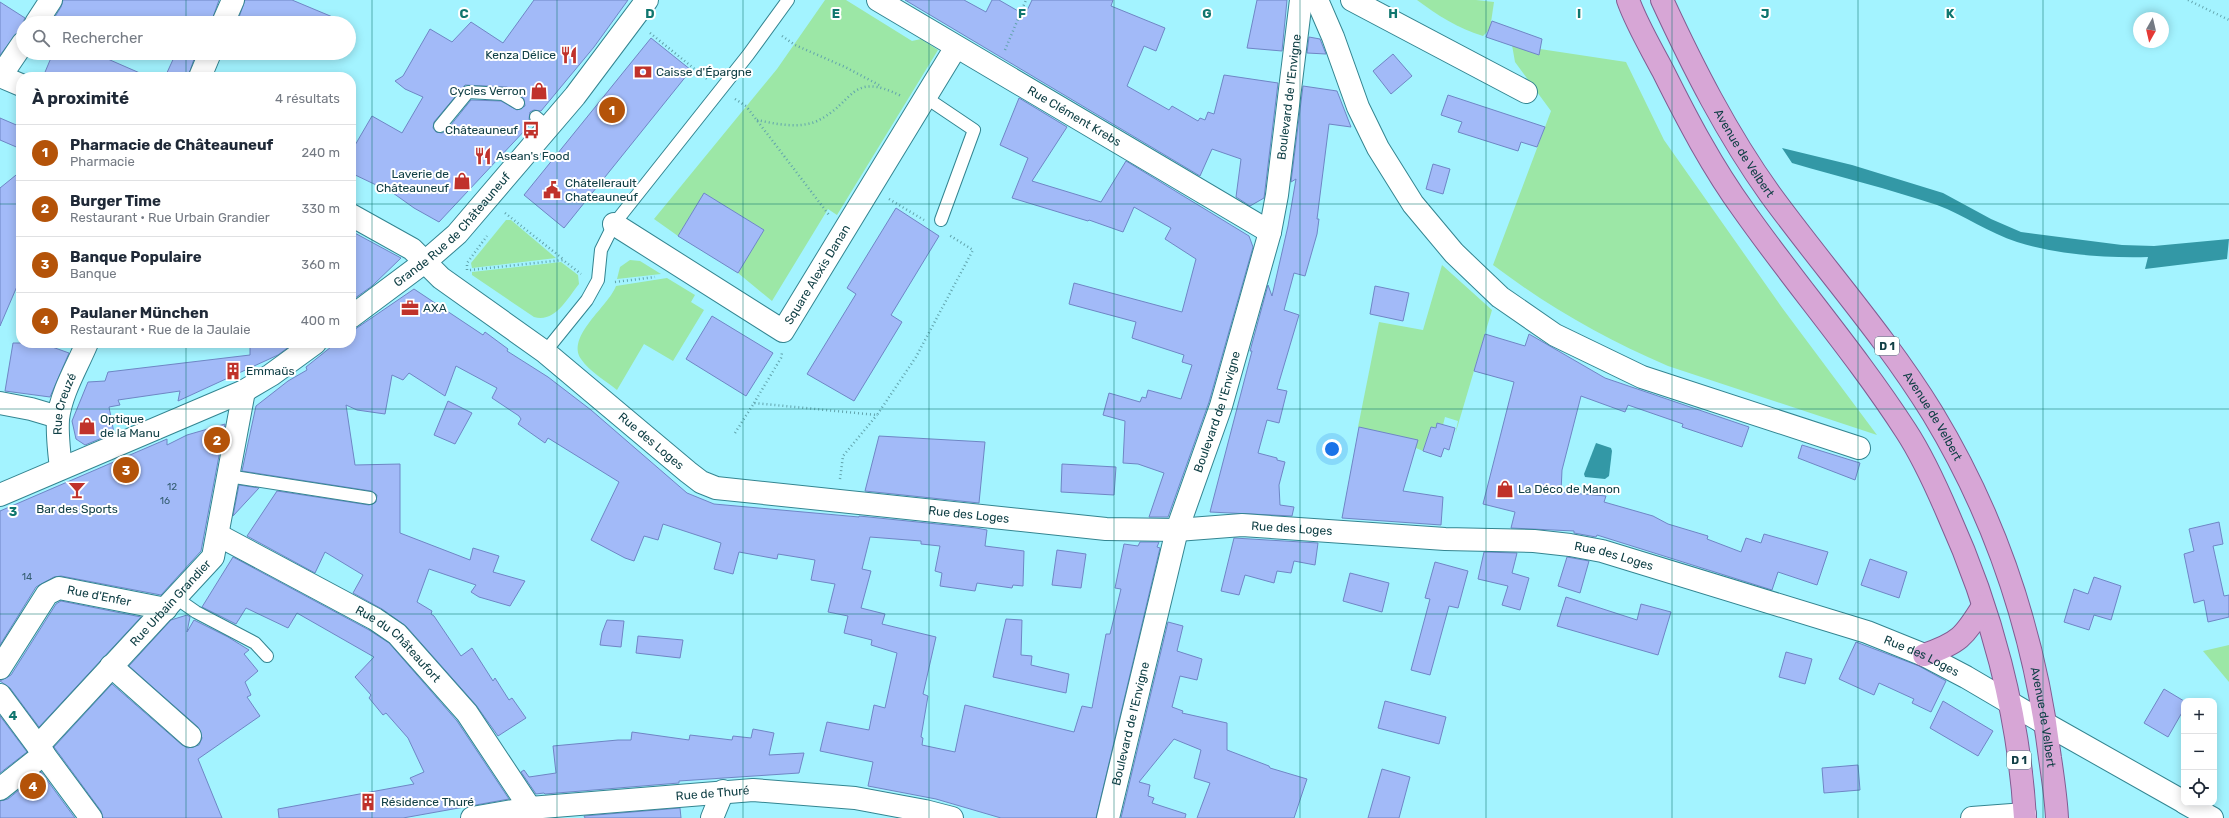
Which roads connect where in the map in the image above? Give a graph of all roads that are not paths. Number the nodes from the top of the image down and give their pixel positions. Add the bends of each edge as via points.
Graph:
1 (51, 0) edge
2 (233, 0) edge
3 (647, 0) edge
4 (788, 0) edge
5 (878, 0) edge
6 (1301, 0) edge
7 (1317, 0) edge
8 (1352, 0) edge
9 (1628, 0) edge
10 (1662, 0) edge
11 (41, 16) edge
12 (226, 16) edge
13 (956, 47) junction
14 (16, 53) edge
15 (207, 60) edge
16 (202, 72) edge
17 (0, 77) edge
18 (16, 83) edge
19 (1526, 92) dead end
20 (923, 102) junction
21 (518, 103) dead end
22 (440, 126) dead end
23 (356, 217) edge
24 (614, 224) junction
25 (939, 224) road end
26 (1270, 232) junction
27 (426, 261) junction
28 (356, 313) edge
29 (85, 348) edge
30 (308, 348) edge
31 (545, 352) junction
32 (244, 391) junction
33 (0, 404) edge
34 (58, 418) junction
35 (1859, 448) dead end
36 (61, 468) junction
37 (228, 476) junction
38 (0, 495) edge
39 (370, 498) dead end
40 (1177, 530) junction
41 (218, 535) junction
42 (171, 604) junction
43 (1983, 606) junction
44 (1924, 655) junction
45 (267, 656) dead end
46 (111, 666) junction
47 (0, 668) edge
48 (0, 695) edge
49 (2010, 703) junction
50 (2046, 724) junction
51 (190, 736) dead end
52 (41, 750) junction
53 (0, 788) edge
54 (723, 791) junction
55 (2181, 801) edge
56 (2190, 806) edge
57 (530, 808) junction
58 (559, 812) edge
59 (2025, 816) edge
60 (91, 818) edge
61 (472, 818) edge
62 (712, 818) edge
63 (952, 818) edge
64 (1108, 818) edge
65 (1972, 818) edge
66 (2057, 818) edge
67 (2212, 818) edge

1 - 11 street
2 - 12 street
3 - 27 street, Grande Rue de Châteauneuf via 542,123 457,234
4 - 24 lane via 721,90
5 - 13 street, Rue Clément Krebs
6 - 26 street, Boulevard de l'Envigne via 1277,195
7 - 35 street via 1358,107 1382,155 1413,204 1454,253 1500,297 1555,335 1642,377
8 - 19 street
9 - 43 main road, D 1 via 1683,111 1743,211 1832,328 1907,433 1934,482 1958,536
10 - 50 main road, Avenue de Velbert / D 1 via 1687,54 1769,193 1897,360 1964,468 1990,523 2011,577 2039,682
13 - 20 street, Square Alexis Danan
13 - 26 street, Rue Clément Krebs
14 - 17 street
15 - 16 street
17 - 18 street
20 - 24 street, Square Alexis Danan via 783,331
20 - 25 lane via 974,130
21 - 22 lane via 503,94 468,92
23 - 27 street, Rue des Loges via 412,249
24 - 31 lane via 602,250 598,280 587,300
26 - 40 street, Boulevard de l'Envigne via 1221,406
27 - 28 street, Grande Rue de Châteauneuf
27 - 31 street, Rue des Loges via 441,278
29 - 34 street, Rue Creuzé via 66,391
30 - 32 street
31 - 40 street, Rue des Loges via 701,482 716,488 1106,529
32 - 36 street
32 - 37 street, Rue Urbain Grandier
33 - 34 street via 24,407
34 - 36 street, Rue Creuzé
36 - 38 street
37 - 39 lane
37 - 41 street, Rue Urbain Grandier
40 - 44 street, Rue des Loges via 1242,525 1570,545 1602,551 1867,632
40 - 64 street, Boulevard de l'Envigne
41 - 42 street, Rue Urbain Grandier via 213,557
41 - 57 street, Rue du Châteaufort via 375,619 397,634 467,713
42 - 45 lane via 196,612 255,643
42 - 46 street, Rue Urbain Grandier
42 - 47 street, Rue d'Enfer via 59,588 47,594
43 - 44 main road via 1958,641
43 - 49 main road, D 1
44 - 49 street, Rue des Loges
46 - 51 street
46 - 52 street, Rue Urbain Grandier
48 - 52 street
49 - 50 street, Rue des Loges
49 - 59 main road, D 1
50 - 55 street, Rue des Loges
50 - 66 main road, Avenue de Velbert / D 1
52 - 53 street, Rue Urbain Grandier
52 - 60 street
54 - 58 street, Rue de Thuré
54 - 62 street
54 - 63 street, Rue de Thuré via 797,792 855,798 925,810
56 - 67 street, Rue des Loges
57 - 58 street, Rue de Thuré
57 - 61 street, Rue de Thuré
59 - 65 street

